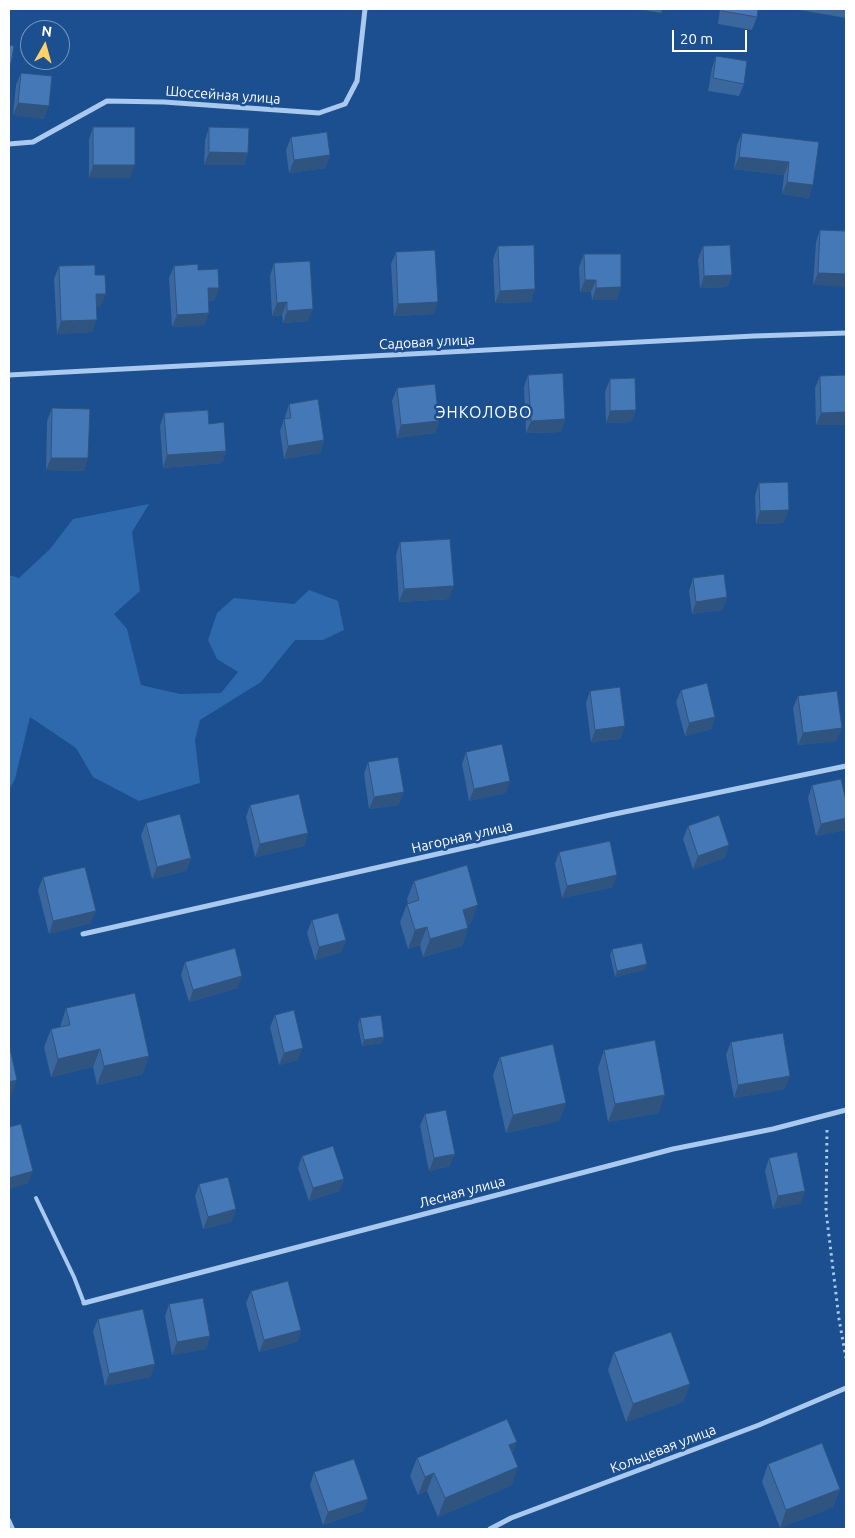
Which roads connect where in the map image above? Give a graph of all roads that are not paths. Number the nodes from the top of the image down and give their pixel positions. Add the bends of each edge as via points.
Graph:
1 (365, 9) edge
2 (9, 144) edge
3 (846, 333) edge
4 (9, 375) edge
5 (846, 766) edge
6 (84, 934) dead end
7 (846, 1110) edge
8 (36, 1198) dead end
9 (84, 1303) joint
10 (845, 1389) edge
11 (846, 1396) edge
12 (9, 1520) edge
13 (13, 1529) edge
14 (490, 1529) edge

1 - 2 street, Шоссейная улица via 357,81 345,104 319,113 107,101 32,142
3 - 4 street, Садовая улица
5 - 6 street, Нагорная улица via 610,814
7 - 9 street, Лесная улица via 673,1149
8 - 9 lane
10 - 11 lane
10 - 14 street, Кольцевая улица via 759,1425 511,1518
12 - 13 lane

